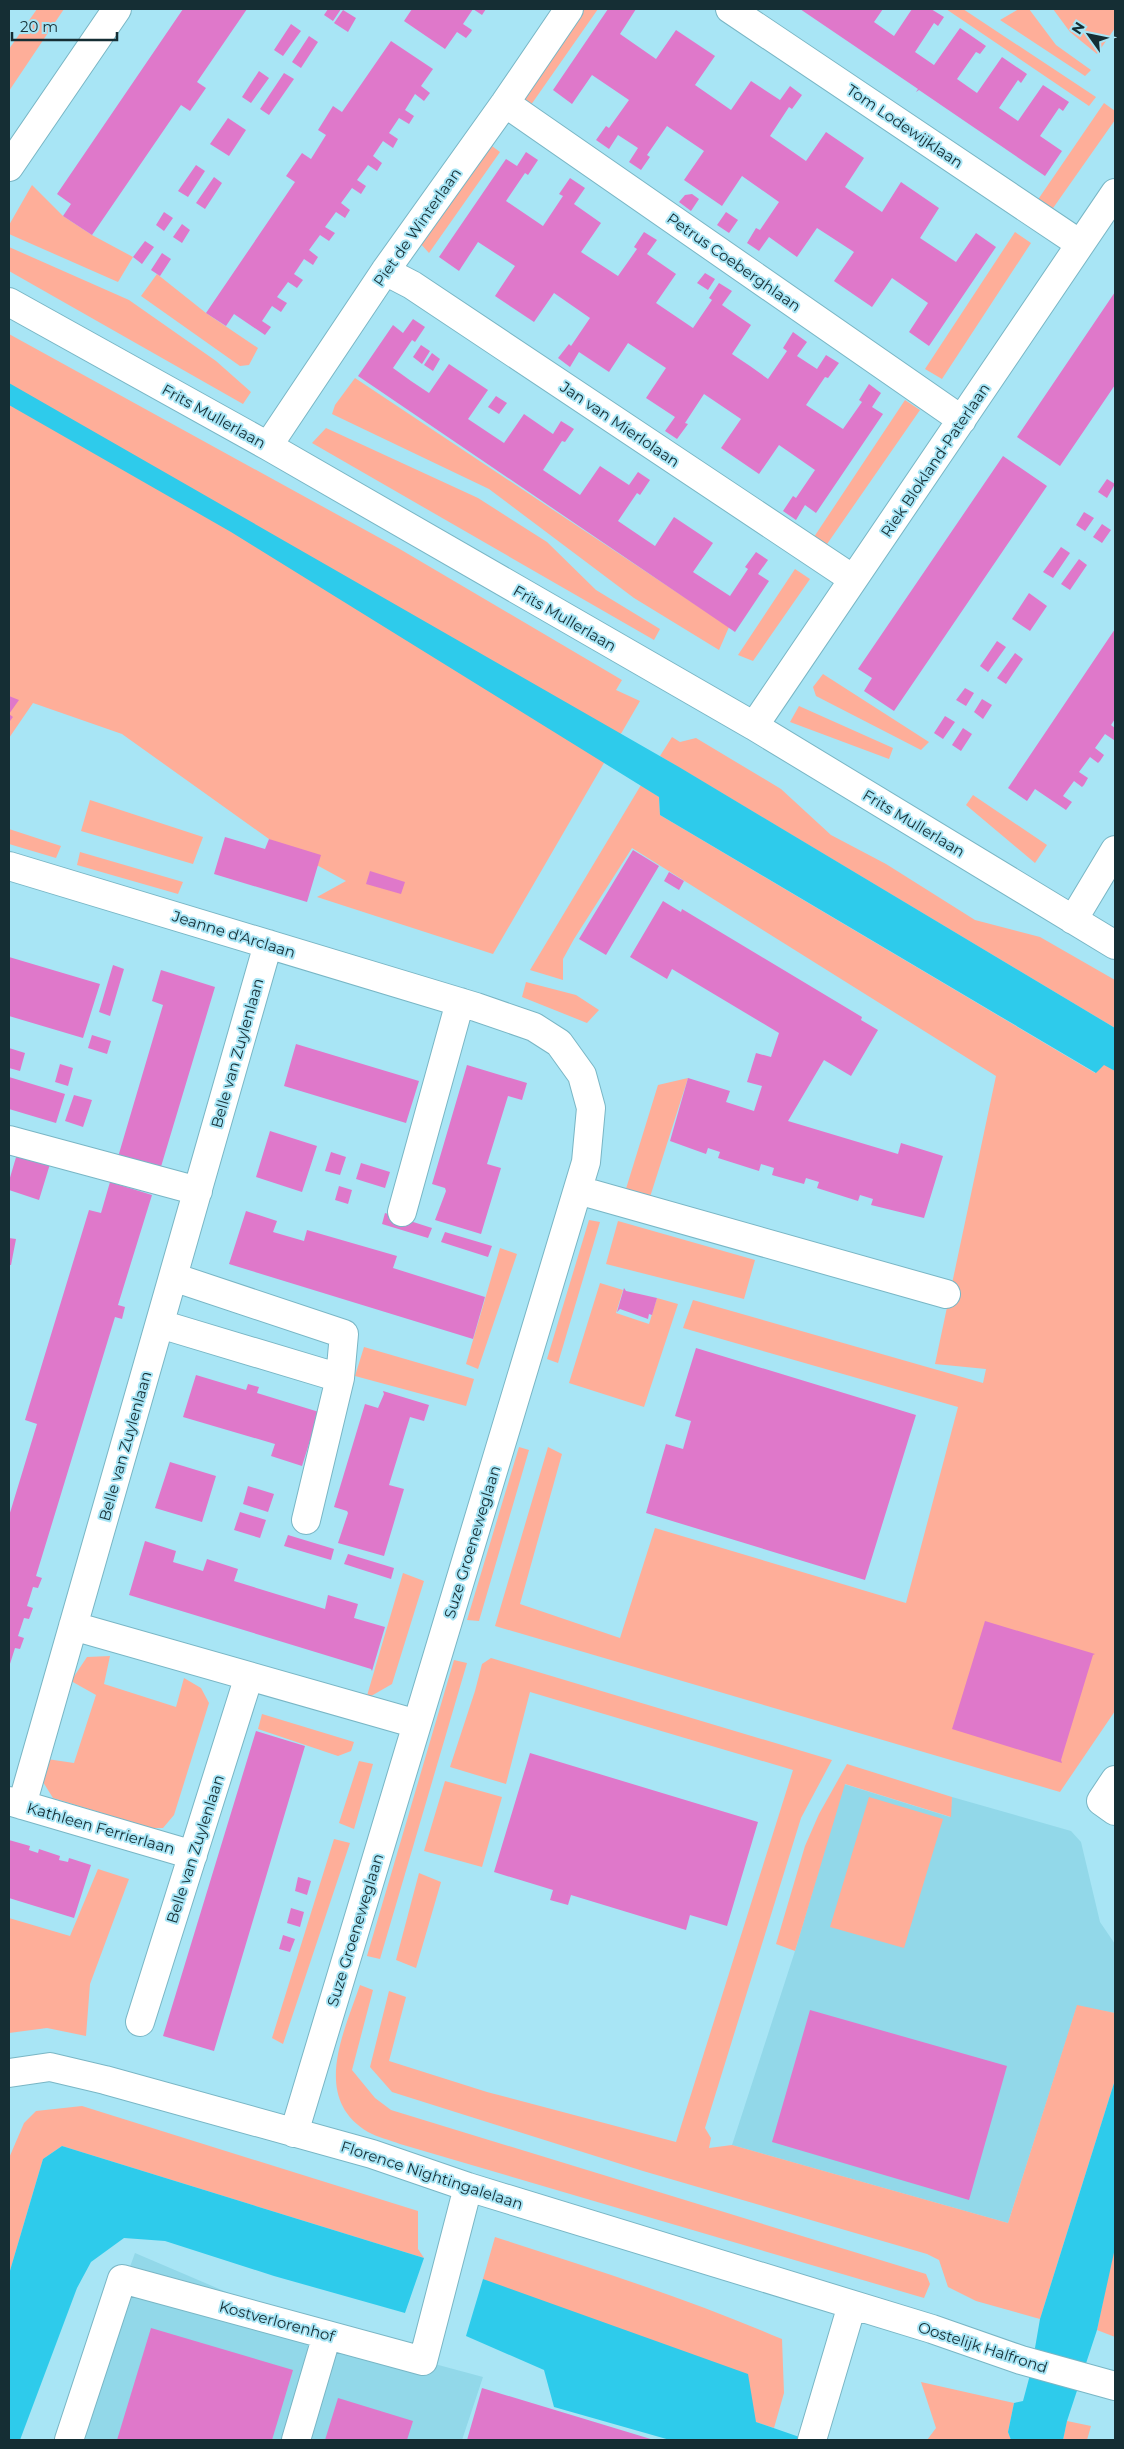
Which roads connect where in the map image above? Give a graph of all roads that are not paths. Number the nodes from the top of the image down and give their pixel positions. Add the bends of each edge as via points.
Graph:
1 (117, 9) edge
2 (569, 9) edge
3 (730, 9) edge
4 (505, 103) junction
5 (9, 167) edge
6 (1115, 193) edge
7 (1080, 244) junction
8 (385, 271) junction
9 (9, 302) edge
10 (962, 420) junction
11 (268, 446) junction
12 (853, 579) junction
13 (754, 726) junction
14 (1115, 850) edge
15 (9, 866) edge
16 (1073, 920) junction
17 (268, 944) junction
18 (1115, 945) edge
19 (468, 1005) junction
20 (9, 1140) edge
21 (578, 1190) junction
22 (198, 1191) junction
23 (402, 1212) dead end
24 (173, 1277) junction
25 (946, 1294) dead end
26 (160, 1324) junction
27 (340, 1378) junction
28 (306, 1520) dead end
29 (73, 1626) junction
30 (249, 1676) junction
31 (417, 1724) junction
32 (1115, 1780) edge
33 (15, 1803) edge
34 (1115, 1811) edge
35 (193, 1855) junction
36 (140, 2022) dead end
37 (9, 2072) edge
38 (294, 2133) junction
39 (468, 2187) junction
40 (852, 2305) junction
41 (328, 2335) junction
42 (1111, 2385) edge
43 (814, 2434) edge
44 (69, 2440) edge
45 (296, 2440) edge

1 - 5 street
2 - 4 street, Piet de Winterlaan
3 - 7 street, Tom Lodewijklaan
4 - 8 street, Piet de Winterlaan
4 - 10 street, Petrus Coeberghlaan
6 - 7 street, Riek Blokland-Paterlaan
7 - 10 street, Riek Blokland-Paterlaan
8 - 11 street, Piet de Winterlaan
8 - 12 street, Jan van Mierlolaan via 412,285
9 - 11 street, Frits Mullerlaan
10 - 12 street, Riek Blokland-Paterlaan
11 - 13 street, Frits Mullerlaan
12 - 13 street, Riek Blokland-Paterlaan
13 - 16 street, Frits Mullerlaan
14 - 16 street
15 - 17 street, Jeanne d'Arclaan
16 - 18 street, Frits Mullerlaan
17 - 19 street, Jeanne d'Arclaan
17 - 22 street, Belle van Zuylenlaan
19 - 21 street, Suze Groeneweglaan via 534,1027 559,1043 582,1075 591,1108 586,1162
19 - 23 street
20 - 22 street
21 - 25 street
21 - 31 street, Suze Groeneweglaan
22 - 24 street, Belle van Zuylenlaan
24 - 26 street, Belle van Zuylenlaan
24 - 27 street via 344,1334
26 - 27 street
26 - 29 street, Belle van Zuylenlaan
27 - 28 street
29 - 30 street
29 - 33 street, Belle van Zuylenlaan
30 - 31 street
30 - 35 street, Belle van Zuylenlaan
31 - 38 street, Suze Groeneweglaan
32 - 34 street via 1101,1801
33 - 35 street, Kathleen Ferrierlaan
35 - 36 street, Belle van Zuylenlaan
37 - 38 street, Florence Nightingalelaan via 50,2067
38 - 39 street, Florence Nightingalelaan via 372,2154
39 - 40 street, Florence Nightingalelaan
39 - 41 street, Kostverlorenhof via 423,2361
40 - 42 street, Oostelijk Halfrond via 1021,2360
40 - 43 street
41 - 44 street, Kostverlorenhof via 122,2279
41 - 45 street

